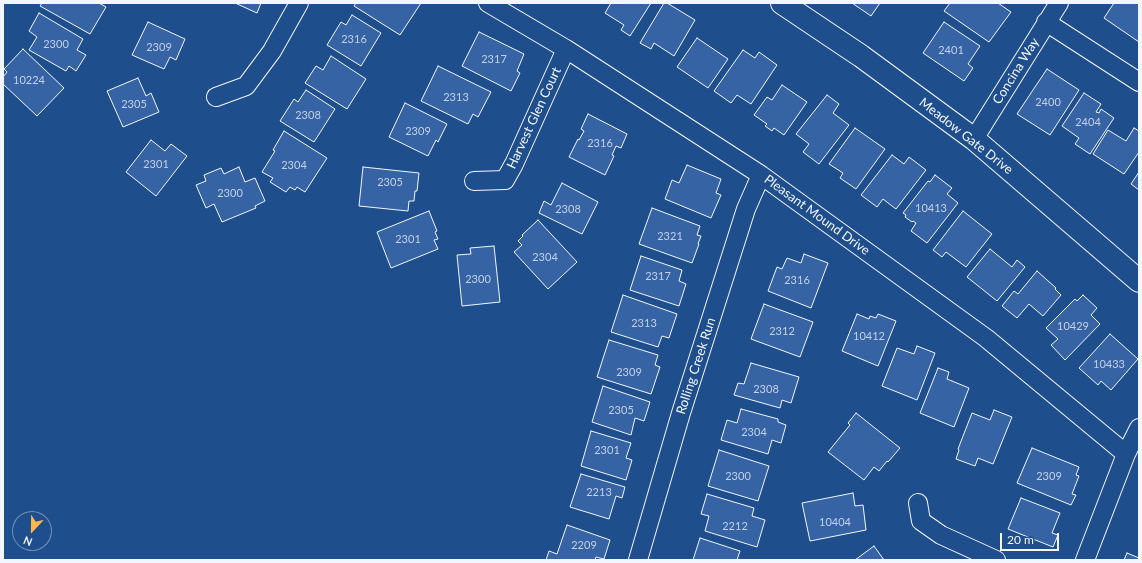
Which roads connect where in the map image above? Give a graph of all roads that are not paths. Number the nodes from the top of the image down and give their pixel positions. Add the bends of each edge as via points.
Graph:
1 (299, 3) edge
2 (488, 3) edge
3 (782, 3) edge
4 (1059, 3) edge
5 (1046, 22) junction
6 (566, 49) junction
7 (1139, 82) edge
8 (216, 97) dead end
9 (974, 139) junction
10 (762, 175) junction
11 (474, 181) dead end
12 (1139, 281) edge
13 (1139, 428) edge
14 (1126, 454) junction
15 (918, 503) dead end
16 (638, 560) edge
17 (996, 560) edge
18 (1085, 560) edge

1 - 8 street via 272,51 246,86
2 - 6 street, Pleasant Mound Drive
3 - 9 street, Meadow Gate Drive via 861,56
4 - 5 street, Concina Way
5 - 7 street
5 - 9 street, Concina Way
6 - 10 street, Pleasant Mound Drive
6 - 11 street, Harvest Glen Court via 505,180
9 - 12 street, Meadow Gate Drive
10 - 14 street, Pleasant Mound Drive via 986,338
10 - 16 street, Rolling Creek Run via 746,209 681,413
13 - 14 street
14 - 18 street
15 - 17 street via 921,522 941,535

